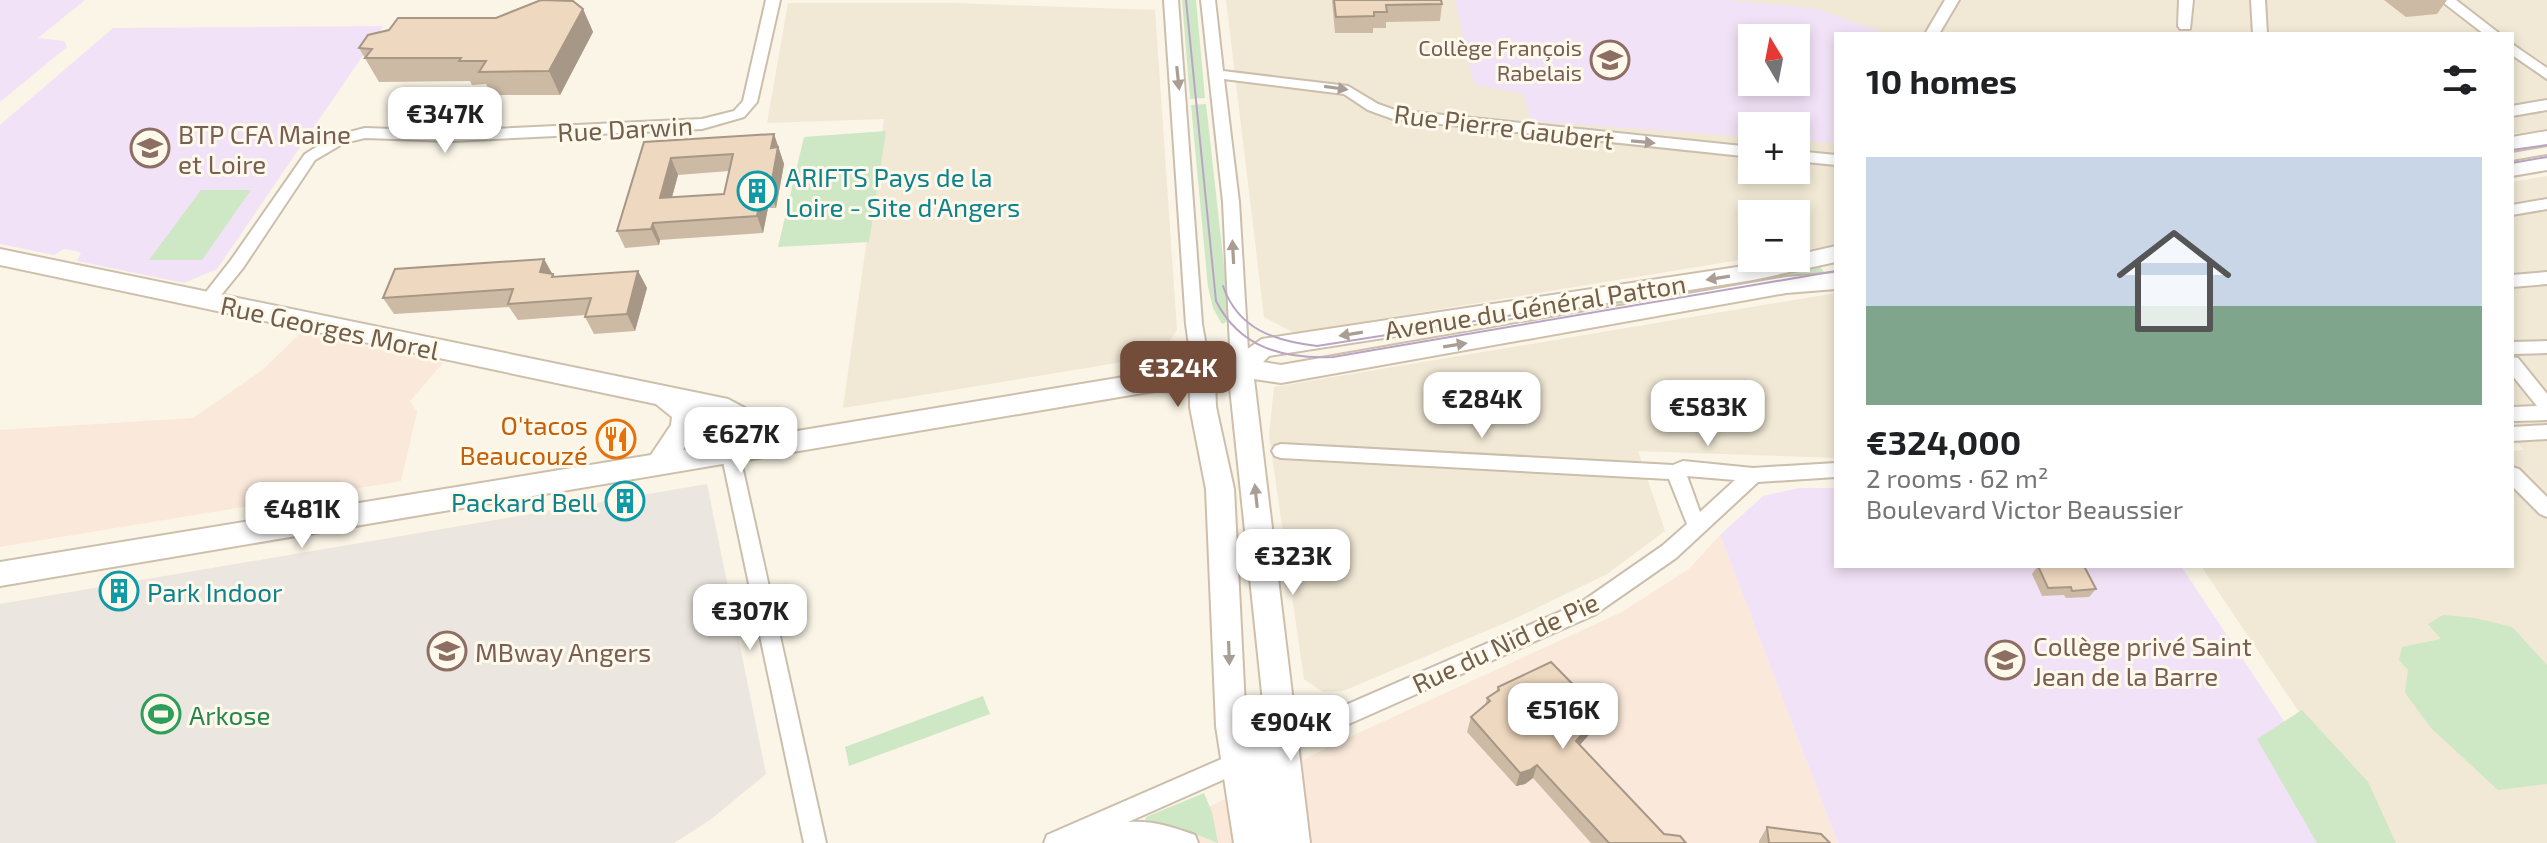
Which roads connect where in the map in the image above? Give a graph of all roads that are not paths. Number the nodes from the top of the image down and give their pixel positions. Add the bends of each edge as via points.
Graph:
1 (773, 0) edge
2 (1171, 0) edge
3 (1208, 0) edge
4 (1952, 0) edge
5 (2186, 0) edge
6 (2258, 0) edge
7 (2447, 0) edge
8 (2185, 26) dead end
9 (1933, 32) edge
10 (2260, 32) edge
11 (2490, 32) edge
12 (2515, 52) edge
13 (1216, 74) junction
14 (2547, 75) edge
15 (2547, 105) edge
16 (2514, 111) edge
17 (2547, 138) edge
18 (2514, 144) edge
19 (1738, 151) edge
20 (1810, 157) edge
21 (1834, 160) edge
22 (2547, 163) edge
23 (2514, 169) edge
24 (2547, 204) edge
25 (2514, 210) edge
26 (1834, 254) edge
27 (0, 257) edge
28 (1834, 281) edge
29 (2514, 281) edge
30 (2544, 283) edge
31 (207, 301) junction
32 (2547, 347) edge
33 (2514, 348) edge
34 (2514, 365) edge
35 (1240, 367) junction
36 (1202, 373) junction
37 (661, 397) junction
38 (2547, 406) edge
39 (728, 409) junction
40 (2547, 413) edge
41 (2514, 414) edge
42 (692, 419) junction
43 (2547, 432) edge
44 (2514, 434) edge
45 (757, 446) junction
46 (1281, 451) dead end
47 (723, 453) junction
48 (659, 464) junction
49 (1834, 470) edge
50 (1676, 472) junction
51 (1753, 475) junction
52 (2514, 476) edge
53 (2547, 509) edge
54 (1700, 525) junction
55 (0, 574) edge
56 (1283, 741) junction
57 (1237, 760) junction
58 (815, 843) edge
59 (1055, 843) edge
60 (1080, 843) edge
61 (1187, 843) edge
62 (1250, 843) edge
63 (1274, 843) edge
64 (1294, 843) edge

1 - 31 street, Rue Darwin via 750,102 739,114 702,124 451,136 365,133 339,139 310,157
2 -> 36 street
3 - 13 street
4 - 9 street
5 - 8 street
6 - 10 street
7 - 11 street
12 - 14 street
13 -> 19 street, Rue Pierre Gaubert via 1354,91 1373,107 1393,114
35 -> 13 street via 1231,202
15 - 16 street
17 - 18 street
20 - 21 street
22 - 23 street
24 - 25 street
26 -> 35 street, Avenue du Général Patton via 1753,272 1262,348
27 - 31 street, Rue Georges Morel
35 -> 28 street, Avenue du Général Patton via 1281,374 1786,285
29 - 30 street
31 - 37 street, Rue Georges Morel
32 - 33 street
34 - 38 street
35 - 36 street, Avenue du Général Patton
56 -> 35 street
36 - 45 street, Avenue du Général Patton
36 -> 57 street via 1203,407 1220,489
37 - 39 street, Rue Georges Morel
37 - 42 street, Rue Georges Morel
39 - 42 street
39 - 45 street via 751,423
40 - 41 street
42 - 47 street, Rue Georges Morel
42 - 48 street
43 - 44 street
45 - 47 street, Avenue du Général Patton
46 - 50 street
47 - 48 street, Avenue du Général Patton
47 - 58 street
48 - 55 street, Avenue du Général Patton
49 - 51 street
50 - 51 street via 1683,468
50 - 54 street
51 - 54 street, Rue du Nid de Pie
52 - 53 street
54 - 56 street, Rue du Nid de Pie via 1587,609
56 - 57 street, Rue du Nid de Pie
56 - 64 street
57 - 59 street, Rue du Nid de Pie
57 - 62 street
57 - 63 street via 1255,759 1263,766
60 - 61 street via 1131,830

